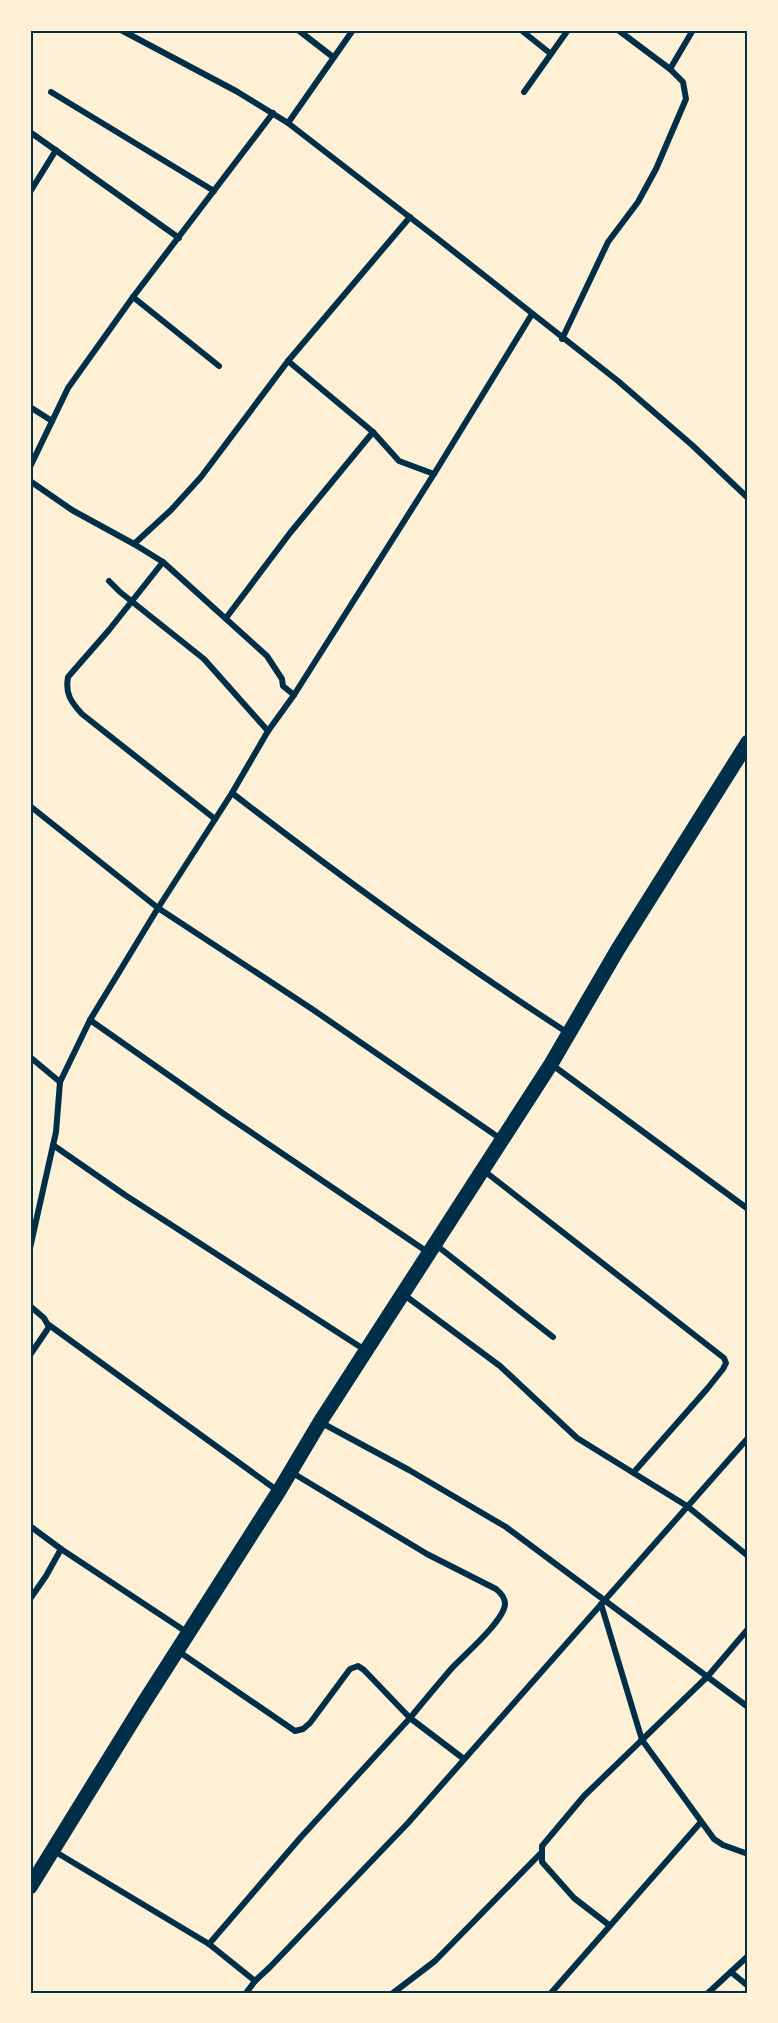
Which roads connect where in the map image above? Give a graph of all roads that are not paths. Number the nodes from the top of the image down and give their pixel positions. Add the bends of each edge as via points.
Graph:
1 (121, 30) edge
2 (298, 30) edge
3 (352, 30) edge
4 (520, 30) edge
5 (568, 30) edge
6 (618, 30) edge
7 (693, 30) edge
8 (551, 54) junction
9 (333, 57) junction
10 (670, 69) junction
11 (51, 92) dead end
12 (524, 92) dead end
13 (273, 113) junction
14 (288, 123) junction
15 (30, 132) edge
16 (56, 150) junction
17 (214, 191) junction
18 (30, 192) edge
19 (410, 217) junction
20 (179, 238) junction
21 (133, 297) junction
22 (532, 314) junction
23 (562, 339) junction
24 (288, 361) junction
25 (219, 366) dead end
26 (30, 407) edge
27 (52, 421) junction
28 (373, 432) junction
29 (30, 467) edge
30 (434, 474) junction
31 (30, 481) edge
32 (748, 498) edge
33 (134, 544) junction
34 (163, 562) junction
35 (109, 581) dead end
36 (132, 601) junction
37 (226, 618) junction
38 (294, 696) junction
39 (268, 731) junction
40 (748, 742) edge
41 (232, 793) junction
42 (30, 806) edge
43 (215, 819) junction
44 (158, 908) junction
45 (90, 1020) junction
46 (568, 1033) junction
47 (30, 1057) edge
48 (551, 1064) junction
49 (60, 1082) junction
50 (502, 1140) junction
51 (52, 1145) junction
52 (483, 1170) junction
53 (748, 1209) edge
54 (30, 1248) edge
55 (432, 1249) junction
56 (402, 1294) junction
57 (30, 1306) edge
58 (49, 1325) junction
59 (553, 1337) dead end
60 (366, 1350) junction
61 (30, 1355) edge
62 (320, 1422) junction
63 (748, 1438) edge
64 (291, 1471) junction
65 (634, 1472) junction
66 (279, 1491) junction
67 (687, 1506) junction
68 (30, 1526) edge
69 (61, 1549) junction
70 (748, 1556) edge
71 (30, 1599) edge
72 (603, 1602) junction
73 (748, 1629) edge
74 (189, 1634) junction
75 (177, 1651) junction
76 (708, 1676) junction
77 (748, 1707) edge
78 (410, 1718) junction
79 (642, 1740) junction
80 (464, 1759) junction
81 (701, 1822) junction
82 (53, 1850) junction
83 (541, 1853) junction
84 (748, 1854) edge
85 (31, 1882) edge
86 (609, 1925) junction
87 (209, 1944) junction
88 (748, 1956) edge
89 (731, 1972) junction
90 (255, 1981) junction
91 (748, 1986) edge
92 (246, 1993) edge
93 (393, 1993) edge
94 (551, 1993) edge
95 (708, 1993) edge

1 - 13 street
2 - 9 street
3 - 9 street
4 - 8 street
5 - 8 street
6 - 10 street
7 - 10 street
8 - 12 street
9 - 14 street
10 - 23 street via 686,91 681,115 638,202 608,242
11 - 17 street
13 - 14 street
13 - 17 street
14 - 19 street
15 - 16 street
16 - 18 street
16 - 20 street
17 - 20 street
19 - 22 street
19 - 24 street
20 - 21 street
21 - 25 street
21 - 27 street via 68,388
22 - 23 street
22 - 30 street
23 - 32 street via 643,403
24 - 28 street
24 - 33 street via 201,477
26 - 27 street
27 - 29 street
28 - 30 street via 399,461
28 - 37 street
30 - 38 street
31 - 33 street via 72,510
33 - 34 street
34 - 36 street
34 - 37 street
35 - 36 street
36 - 39 street via 204,659
36 - 43 street via 68,677 67,695 82,714
37 - 38 street via 267,656 283,686
38 - 39 street
39 - 41 street
40 - 46 main road
41 - 43 street
41 - 46 street via 486,980
42 - 44 street
43 - 44 street
44 - 45 street
44 - 50 street
45 - 49 street
45 - 55 street via 215,1108
46 - 48 main road
47 - 49 street
48 - 50 main road
48 - 53 street
49 - 51 street
50 - 52 main road
51 - 54 street
51 - 60 street
52 - 55 main road
52 - 65 street via 724,1358 723,1369
55 - 56 main road
55 - 59 street
56 - 60 main road
56 - 65 street via 500,1366 577,1438
57 - 58 street
58 - 61 street
58 - 66 street
60 - 62 main road
62 - 64 main road
62 - 72 street via 506,1527
63 - 67 street
64 - 66 main road
64 - 78 street via 503,1596 503,1609 491,1626
65 - 67 street
66 - 74 main road
67 - 70 street
67 - 72 street
68 - 69 street
69 - 71 street
69 - 74 street
72 - 76 street
72 - 79 street
72 - 80 street
73 - 76 street
74 - 75 main road
75 - 78 street via 295,1731 310,1723 350,1669 357,1666
75 - 82 main road
76 - 77 street
76 - 79 street
78 - 80 street
78 - 87 street
79 - 81 street
79 - 83 street via 584,1796 542,1846
80 - 90 street via 408,1823
81 - 84 street via 714,1839
81 - 86 street
82 - 85 main road
82 - 87 street
83 - 86 street via 542,1862 574,1899
83 - 93 street via 435,1961
86 - 94 street
87 - 90 street
88 - 89 street
89 - 91 street
89 - 95 street
90 - 92 street

